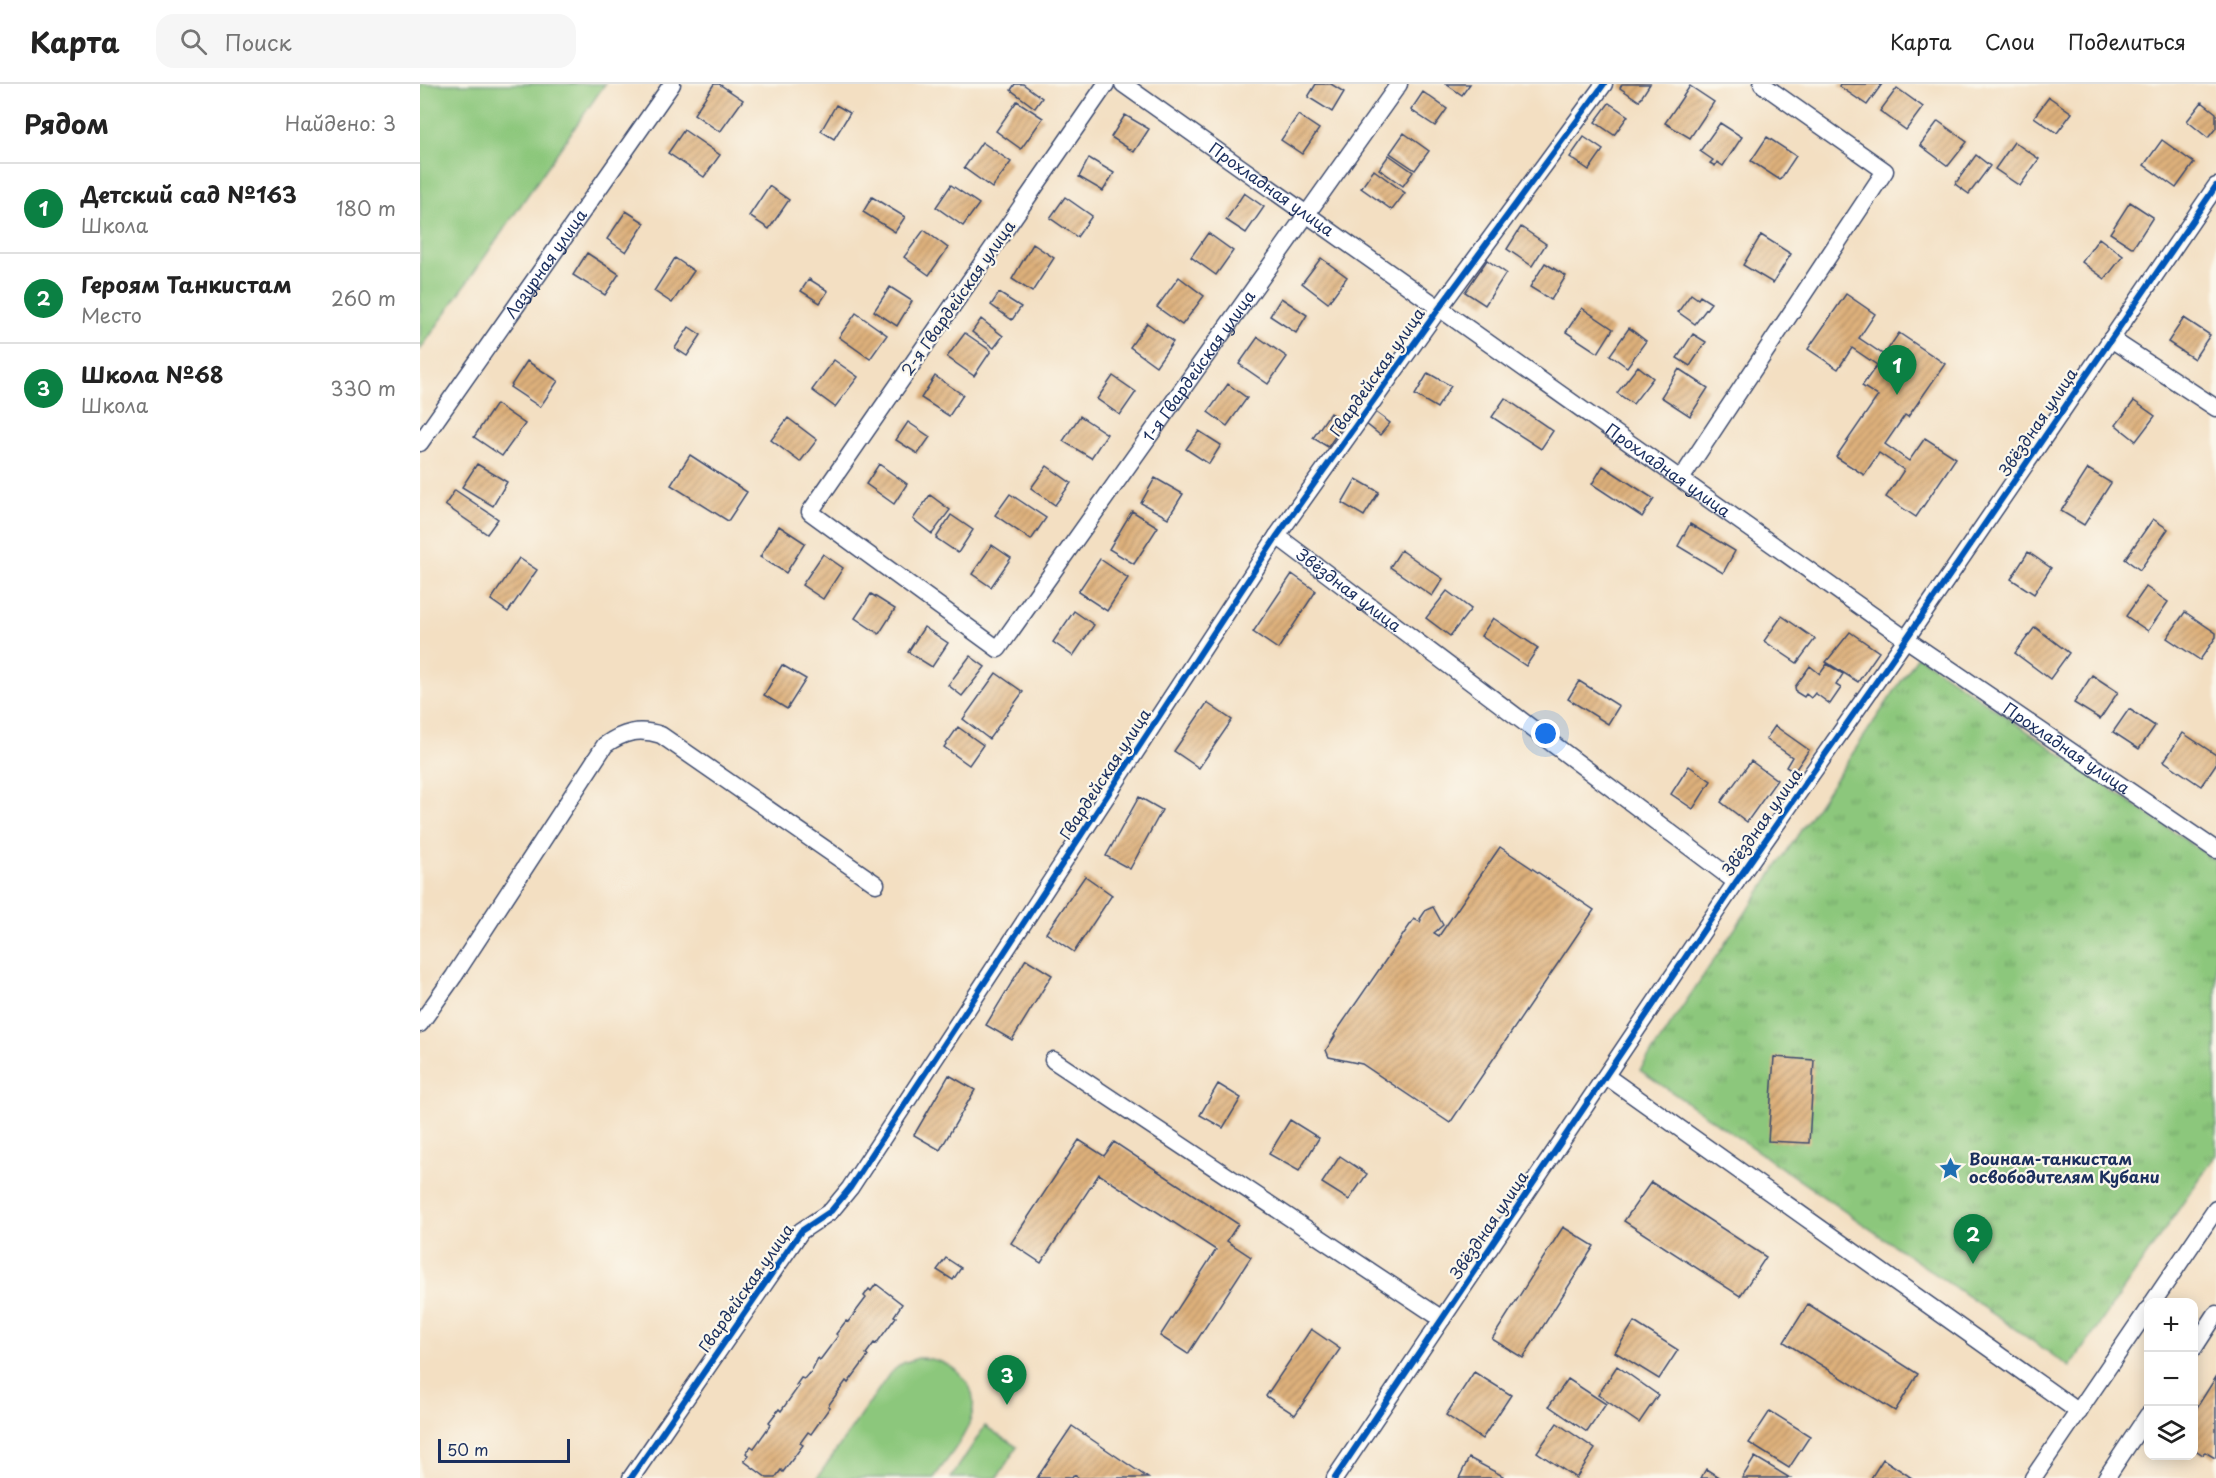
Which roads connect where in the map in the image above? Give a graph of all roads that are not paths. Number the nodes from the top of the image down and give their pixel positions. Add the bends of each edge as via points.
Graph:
1 (672, 84) edge
2 (1106, 84) edge
3 (1123, 84) edge
4 (1399, 84) edge
5 (1604, 84) edge
6 (1762, 84) edge
7 (2216, 186) edge
8 (1306, 215) junction
9 (1440, 307) junction
10 (2111, 339) junction
11 (2216, 408) edge
12 (420, 443) edge
13 (1681, 479) junction
14 (1277, 536) junction
15 (1906, 639) junction
16 (998, 649) joint
17 (2216, 850) edge
18 (1736, 882) junction
19 (876, 884) dead end
20 (420, 1024) edge
21 (1053, 1060) dead end
22 (1606, 1076) junction
23 (2216, 1209) edge
24 (2156, 1298) edge
25 (2216, 1314) edge
26 (2144, 1315) edge
27 (1442, 1319) junction
28 (2198, 1341) edge
29 (2079, 1412) junction
30 (2144, 1420) edge
31 (631, 1478) edge
32 (1335, 1478) edge
33 (2033, 1478) edge
34 (2106, 1478) edge

1 - 12 street, Лазурная улица
2 - 16 street, 2-я Гвардейская улица via 810,512
3 - 8 street, Прохладная улица
4 - 8 street, 1-я Гвардейская улица
5 - 9 street, Гвардейская улица
6 - 13 street via 1885,171
7 - 10 street, Звёздная улица
8 - 9 street, Прохладная улица
8 - 16 street, 1-я Гвардейская улица
9 - 13 street, Прохладная улица
9 - 14 street, Гвардейская улица
10 - 11 street
10 - 15 street, Звёздная улица
13 - 15 street, Прохладная улица
14 - 18 street, Звёздная улица
14 - 31 street, Гвардейская улица via 850,1188 831,1211 801,1231
15 - 17 street, Прохладная улица
15 - 18 street, Звёздная улица
18 - 22 street, Звёздная улица
19 - 20 street via 661,735 634,731 618,735 605,745
21 - 27 street
22 - 27 street, Звёздная улица
22 - 29 street
23 - 24 street
25 - 28 street
26 - 29 street
27 - 32 street, Звёздная улица
29 - 33 street
30 - 34 street

